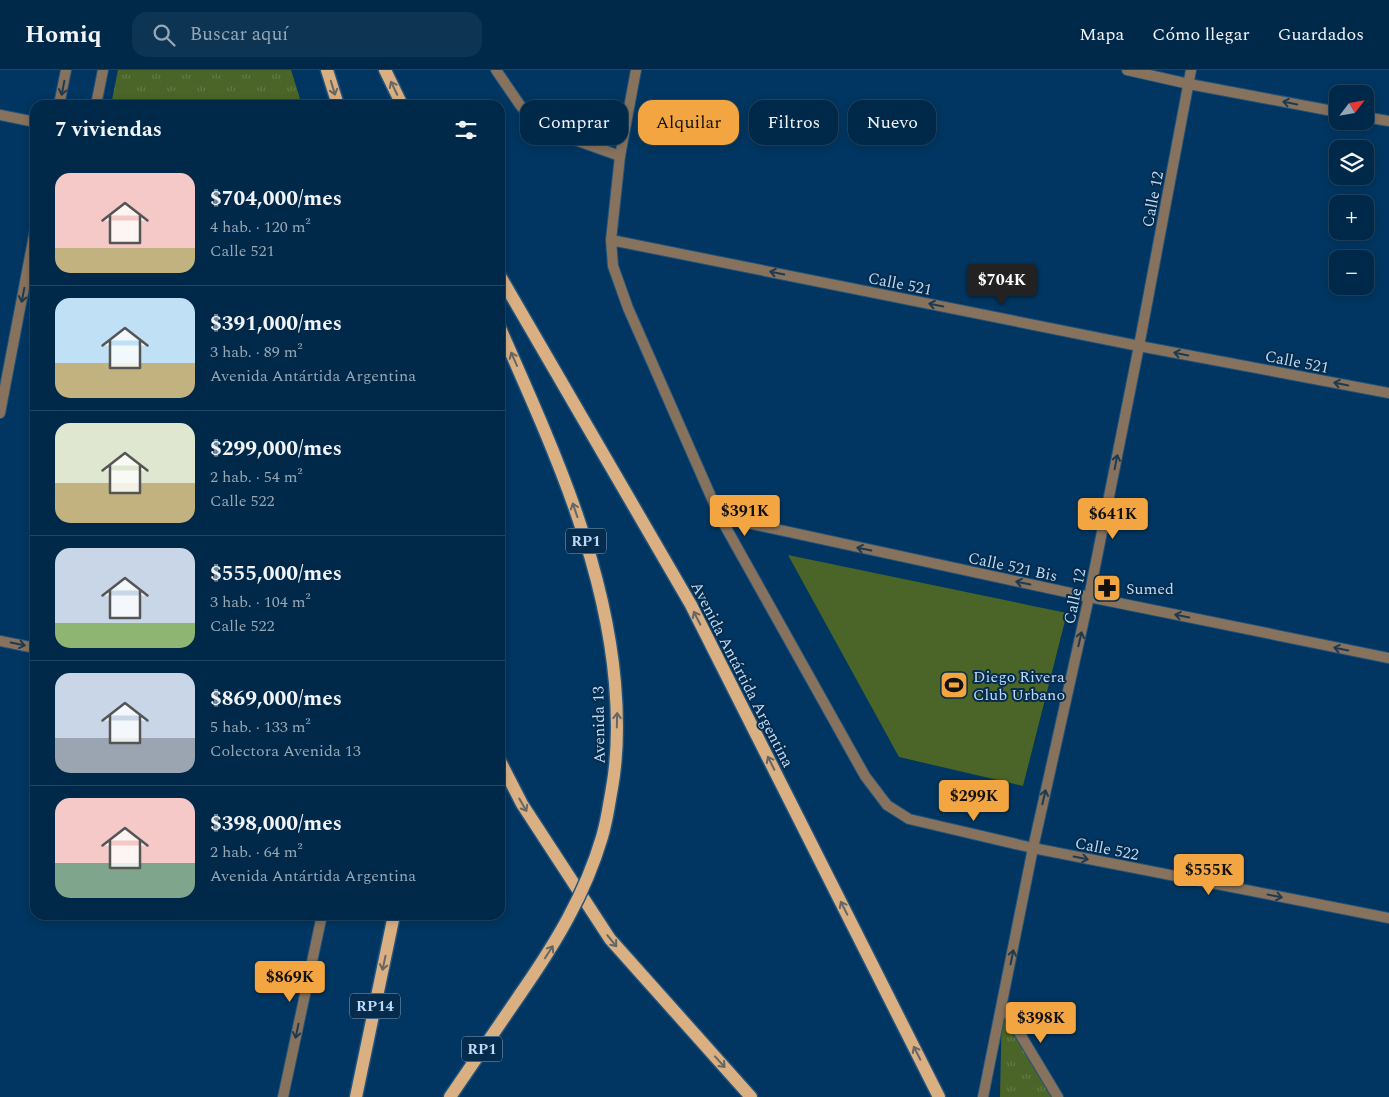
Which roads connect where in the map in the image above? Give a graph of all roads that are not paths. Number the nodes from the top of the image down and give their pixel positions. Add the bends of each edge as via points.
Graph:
1 (66, 70) edge
2 (103, 70) edge
3 (327, 70) edge
4 (385, 70) edge
5 (496, 70) edge
6 (636, 70) edge
7 (1127, 70) edge
8 (1191, 70) edge
9 (1189, 84) junction
10 (60, 100) edge
11 (97, 100) edge
12 (336, 100) edge
13 (400, 100) edge
14 (1329, 110) edge
15 (0, 115) edge
16 (1374, 118) edge
17 (30, 121) edge
18 (1389, 121) edge
19 (620, 156) junction
20 (610, 240) junction
21 (30, 256) edge
22 (505, 285) edge
23 (505, 339) edge
24 (1139, 346) junction
25 (1389, 394) edge
26 (0, 413) edge
27 (720, 517) junction
28 (1089, 598) junction
29 (0, 641) edge
30 (30, 647) edge
31 (1389, 658) edge
32 (505, 771) edge
33 (1033, 848) junction
34 (1389, 918) edge
35 (321, 920) edge
36 (393, 920) edge
37 (1002, 1004) junction
38 (283, 1097) edge
39 (356, 1097) edge
40 (450, 1097) edge
41 (751, 1097) edge
42 (939, 1097) edge
43 (983, 1097) edge
44 (1058, 1097) edge

1 -> 10 street
2 - 11 street
3 -> 12 main road
13 -> 4 main road
5 - 19 street via 539,126
6 - 19 street
7 - 9 street
8 - 9 street, Calle 12
14 -> 9 street
9 - 24 street, Calle 12
15 - 17 street
16 - 18 street
19 - 20 street
24 -> 20 street, Calle 521
20 - 27 street via 614,266 628,308
21 -> 26 street
42 -> 22 main road, Avenida Antártida Argentina via 690,605
40 -> 23 main road, Avenida 13 / RP1, bridge via 552,948 576,906 603,836 616,768 612,655 593,563 558,461
25 -> 24 street, Calle 521
28 -> 24 street, Calle 12
28 -> 27 street, Calle 521 Bis
27 - 33 street, Calle 522 via 866,776 887,805 909,819
31 -> 28 street, Calle 521 Bis
33 -> 28 street, Calle 12
29 -> 30 street
32 -> 41 main road via 527,812 610,939
33 -> 34 street, Calle 522
37 -> 33 street, Calle 12
35 -> 38 street
36 -> 39 main road, RP14
37 - 43 street, Calle 12
37 - 44 street

